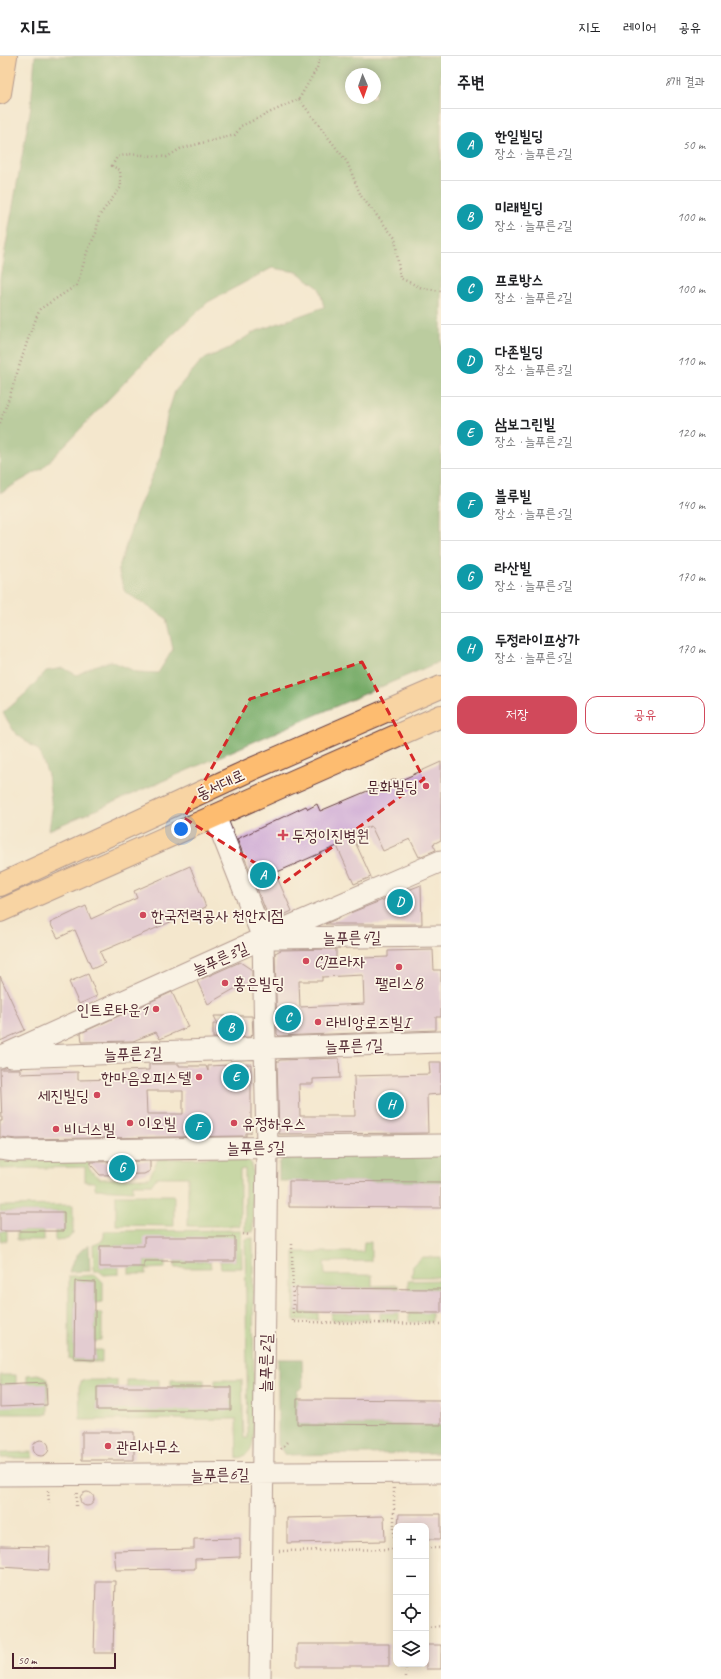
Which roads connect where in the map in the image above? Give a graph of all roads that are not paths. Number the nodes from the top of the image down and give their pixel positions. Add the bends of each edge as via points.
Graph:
1 (6, 56) edge
2 (0, 93) edge
3 (441, 687) edge
4 (441, 716) edge
5 (215, 816) junction
6 (441, 861) edge
7 (0, 885) edge
8 (0, 911) edge
9 (441, 936) edge
10 (264, 938) junction
11 (441, 1042) edge
12 (266, 1048) junction
13 (0, 1057) edge
14 (441, 1145) edge
15 (267, 1147) junction
16 (0, 1149) edge
17 (441, 1472) edge
18 (263, 1473) junction
19 (0, 1476) edge
20 (260, 1679) edge

1 - 2 main road
3 - 7 main road, 동서대로 via 252,769
4 - 5 main road, 동서대로
5 - 8 main road, 동서대로
5 - 10 street, 늘푸른2길
6 - 10 street, 늘푸른3길
9 - 10 street, 늘푸른4길
10 - 12 street, 늘푸른2길
10 - 13 street, 늘푸른3길
11 - 12 street, 늘푸른1길
12 - 13 street, 늘푸른2길
12 - 15 street, 늘푸른2길
14 - 15 street, 늘푸른5길
15 - 16 street, 늘푸른5길 via 15,1151
15 - 18 street, 늘푸른2길
17 - 18 street, 늘푸른6길
18 - 19 street, 늘푸른6길
18 - 20 street, 늘푸른2길

